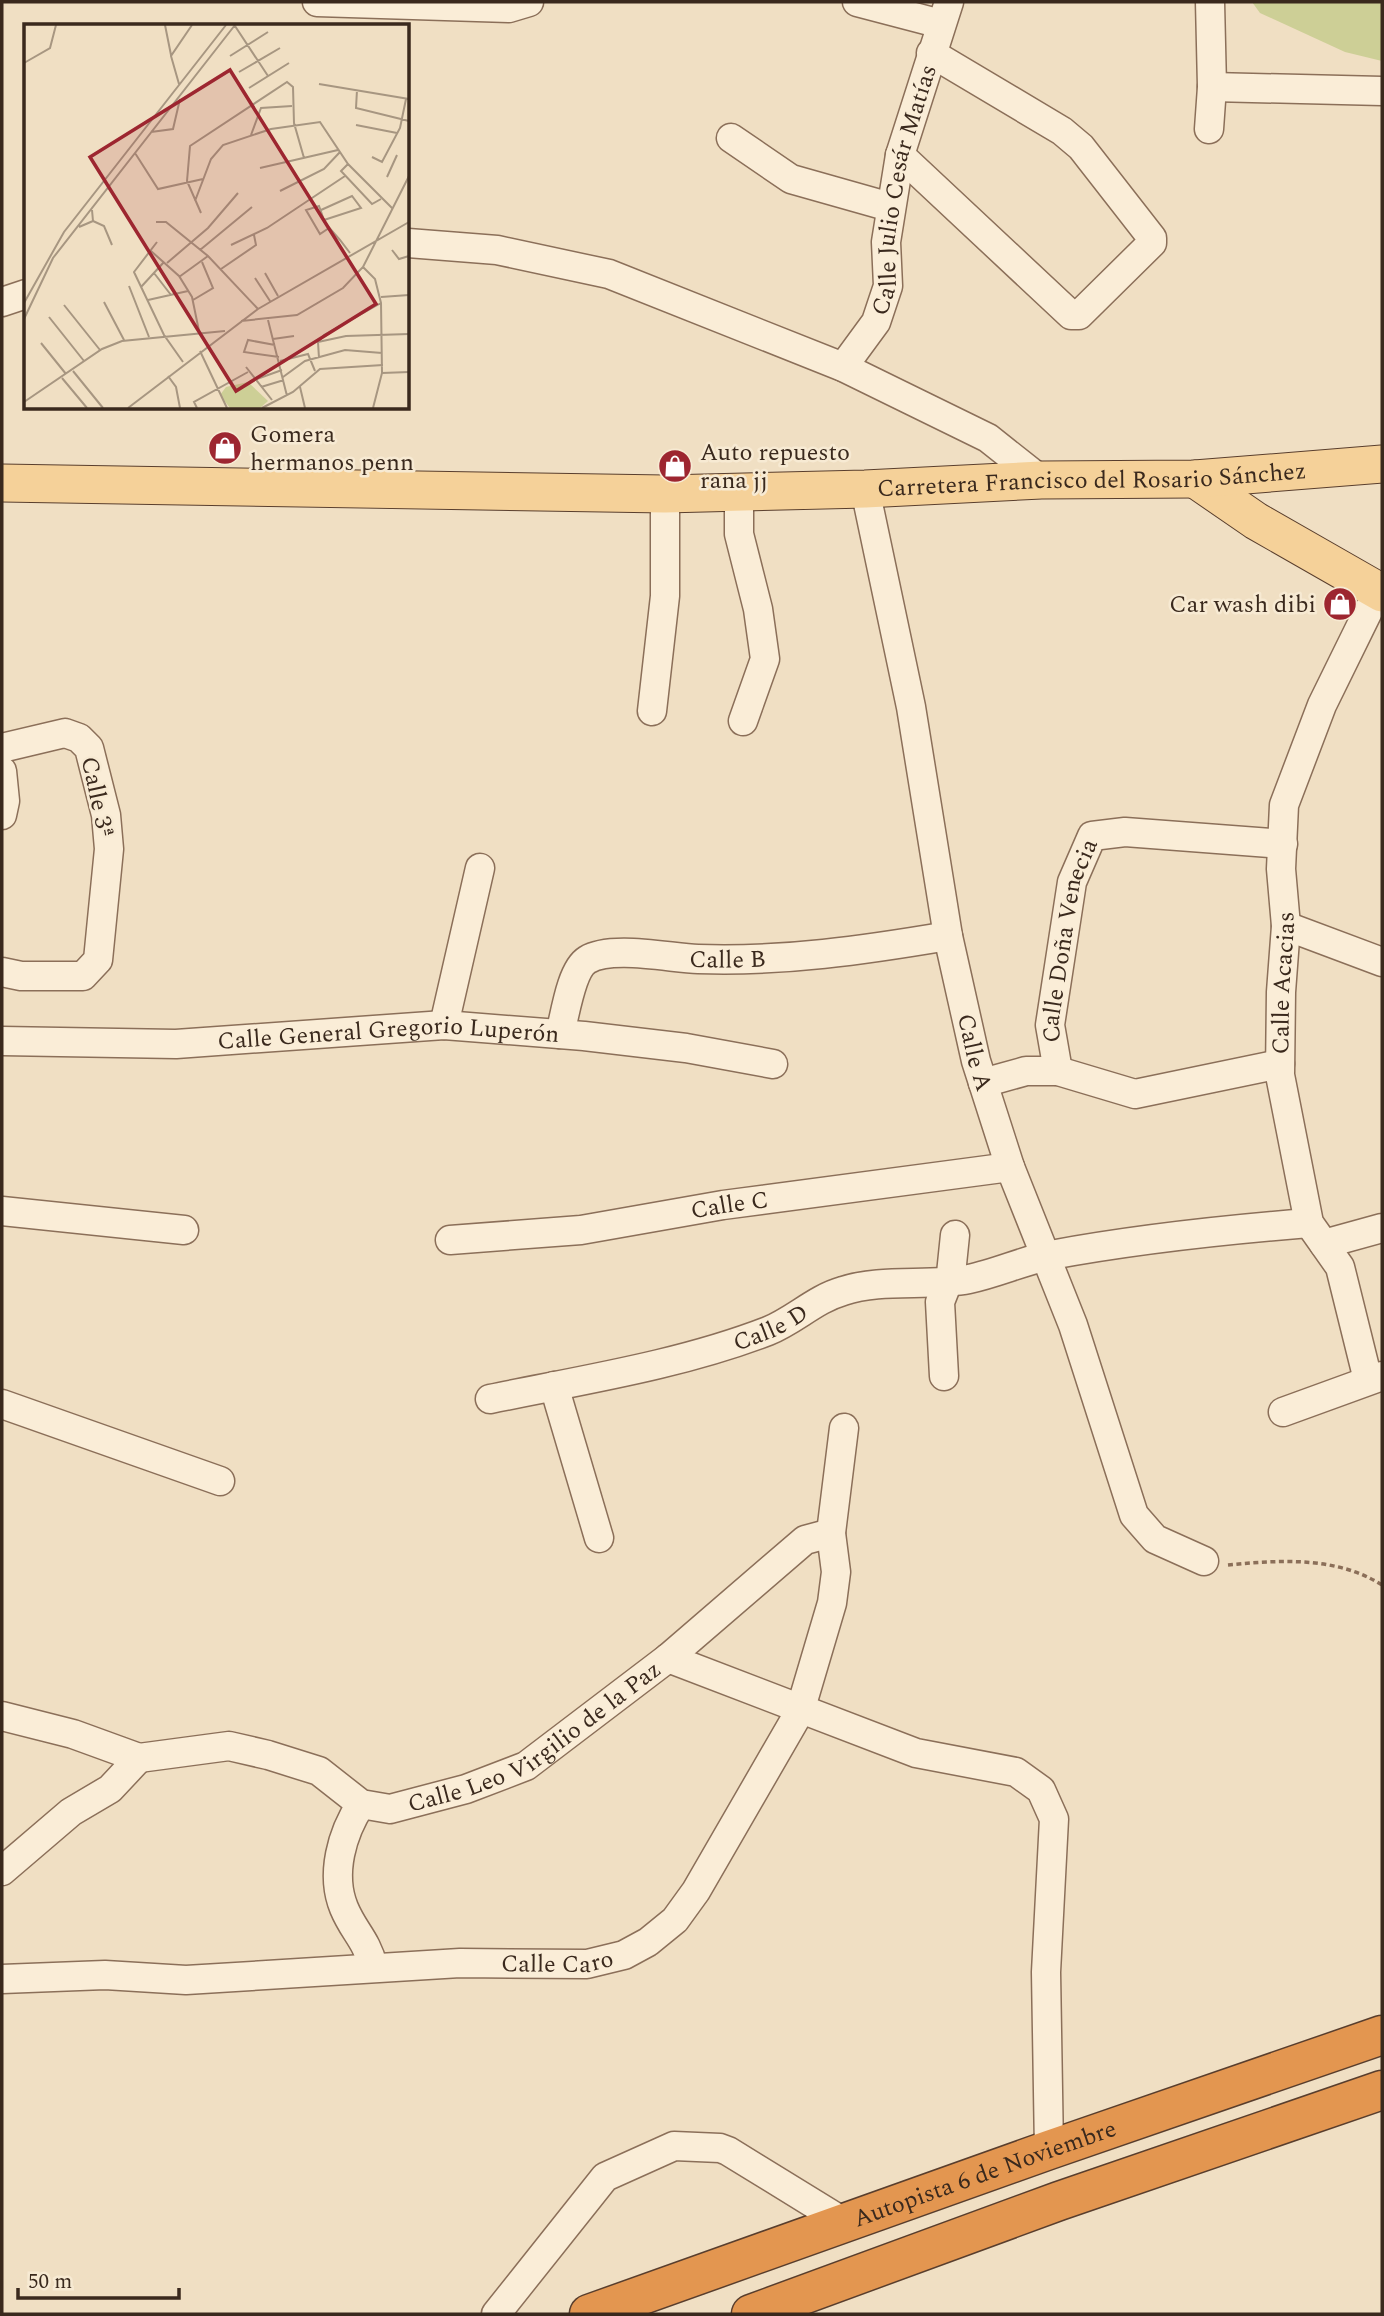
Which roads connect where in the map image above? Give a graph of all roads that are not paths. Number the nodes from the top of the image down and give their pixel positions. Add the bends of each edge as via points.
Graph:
1 (317, 2) edge
2 (529, 2) edge
3 (857, 2) edge
4 (1210, 2) edge
5 (945, 13) edge
6 (931, 52) junction
7 (1212, 87) junction
8 (1382, 91) edge
9 (1209, 129) dead end
10 (731, 138) dead end
11 (900, 155) junction
12 (890, 207) junction
13 (410, 243) edge
14 (24, 295) edge
15 (2, 302) edge
16 (843, 367) junction
17 (1382, 464) edge
18 (1195, 479) junction
19 (1041, 480) junction
20 (2, 483) edge
21 (865, 489) junction
22 (739, 492) junction
23 (666, 494) junction
24 (1380, 592) edge
25 (652, 711) dead end
26 (743, 721) dead end
27 (2, 748) edge
28 (2, 771) edge
29 (2, 815) edge
30 (1283, 844) junction
31 (480, 868) dead end
32 (1286, 926) junction
33 (948, 936) junction
34 (1382, 962) edge
35 (2, 972) edge
36 (444, 1025) junction
37 (560, 1034) junction
38 (2, 1041) edge
39 (773, 1063) dead end
40 (1280, 1064) junction
41 (1058, 1071) junction
42 (983, 1083) junction
43 (1010, 1167) junction
44 (2, 1211) edge
45 (1382, 1228) edge
46 (184, 1230) dead end
47 (1317, 1233) junction
48 (955, 1235) dead end
49 (450, 1240) dead end
50 (1047, 1256) junction
51 (947, 1282) junction
52 (944, 1376) dead end
53 (1375, 1378) edge
54 (554, 1386) junction
55 (490, 1399) dead end
56 (2, 1404) edge
57 (1283, 1412) dead end
58 (844, 1428) dead end
59 (220, 1481) dead end
60 (831, 1533) junction
61 (599, 1538) dead end
62 (1204, 1561) road end
63 (668, 1658) junction
64 (800, 1711) junction
65 (2, 1716) edge
66 (139, 1758) junction
67 (361, 1804) junction
68 (2, 1871) edge
69 (373, 1966) junction
70 (2, 1979) edge
71 (1382, 2035) edge
72 (1382, 2090) edge
73 (1049, 2150) junction
74 (845, 2223) junction
75 (496, 2314) edge
76 (589, 2314) edge
77 (751, 2314) edge

1 - 2 street via 509,8
3 - 5 street
4 - 7 street
5 - 6 street, Calle Julio Cesár Matías
6 - 11 street, Calle Julio Cesár Matías
6 - 11 street via 1081,147 1152,243 1079,315 1071,316
7 - 8 street
7 - 9 street
10 - 12 street via 791,179
11 - 12 street, Calle Julio Cesár Matías
12 - 16 street, Calle Julio Cesár Matías via 888,286 876,322
13 - 16 street via 497,250 609,274
14 - 15 street
16 - 19 street via 988,438
17 - 18 main road, Carretera Francisco del Rosario Sánchez
18 - 19 main road, Carretera Francisco del Rosario Sánchez
18 - 24 main road via 1256,521
19 - 21 main road, Carretera Francisco del Rosario Sánchez
20 - 23 main road, Carretera Francisco del Rosario Sánchez
21 - 22 main road, Carretera Francisco del Rosario Sánchez
21 - 33 street, Calle A via 911,707
22 - 23 main road, Carretera Francisco del Rosario Sánchez
22 - 26 street via 741,542 765,659
23 - 25 street via 664,596
24 - 30 street, Calle Acacias via 1322,705 1284,805
27 - 35 street, Calle 3ª via 65,733 79,738 89,748 106,815 109,849 98,960 83,976
28 - 29 street
30 - 32 street, Calle Acacias
30 - 41 street, Calle Doña Venecia via 1125,832 1092,836 1072,882 1050,1025
31 - 36 street
32 - 34 street
32 - 40 street, Calle Acacias
33 - 37 street, Calle B via 844,953 760,959 595,956 578,970
33 - 42 street, Calle A
36 - 37 street, Calle General Gregorio Luperón
36 - 38 street, Calle General Gregorio Luperón via 176,1044
37 - 39 street, Calle General Gregorio Luperón
40 - 41 street via 1135,1094
40 - 47 street, Calle Acacias
41 - 42 street via 1026,1071
42 - 43 street, Calle A
43 - 49 street, Calle C via 723,1205 581,1230
43 - 50 street, Calle A
44 - 46 street
45 - 47 street, Calle D
47 - 50 street, Calle D via 1175,1234
47 - 53 street, Calle Acacias via 1340,1267
48 - 51 street
50 - 51 street, Calle D
50 - 62 street, Calle A via 1134,1515 1155,1539
51 - 52 street via 940,1302
51 - 54 street, Calle D via 868,1285 841,1291 767,1331 651,1365
53 - 57 street
54 - 55 street, Calle D
54 - 61 street
56 - 59 street
58 - 60 street, Calle Caro
60 - 63 street, Calle Leo Virgilio de la Paz via 805,1540
60 - 64 street, Calle Caro via 836,1572 832,1603
63 - 64 street
63 - 67 street, Calle Leo Virgilio de la Paz via 522,1769 390,1809
64 - 69 street, Calle Caro via 696,1891 676,1920 648,1942 624,1955 587,1964
64 - 73 street via 916,1753 1016,1772 1047,1800 1054,1819 1046,1972
65 - 66 street via 73,1734
66 - 67 street via 229,1746 302,1763 331,1778
66 - 68 street via 110,1789 71,1812
67 - 69 street via 343,1836 339,1886 343,1906 368,1946
69 - 70 street, Calle Caro via 186,1980 105,1975
71 - 73 highway, Autopista 6 de Noviembre
72 - 77 highway, Autopista 6 de Noviembre
73 - 74 highway, Autopista 6 de Noviembre
74 - 75 street via 735,2154 720,2148 674,2146 602,2180
74 - 76 highway, Autopista 6 de Noviembre

